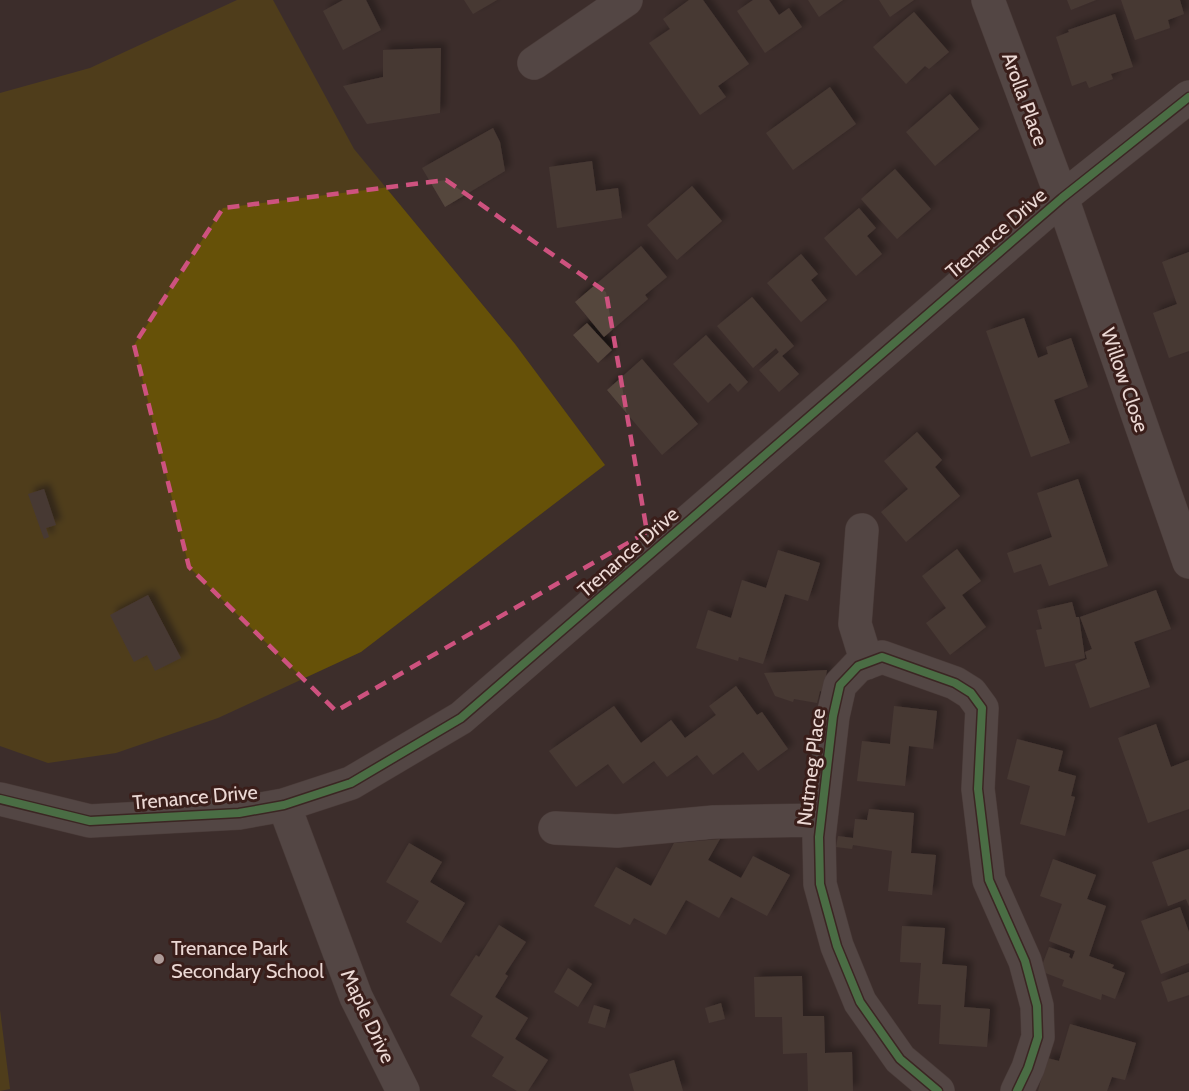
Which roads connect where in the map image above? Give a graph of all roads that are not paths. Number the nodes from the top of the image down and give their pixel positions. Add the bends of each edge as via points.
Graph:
1 (626, 0) edge
2 (988, 0) edge
3 (534, 63) dead end
4 (1189, 97) edge
5 (1062, 198) junction
6 (862, 530) dead end
7 (1189, 562) edge
8 (867, 663) junction
9 (0, 799) edge
10 (284, 805) junction
11 (821, 819) junction
12 (555, 828) dead end
13 (403, 1091) edge
14 (938, 1091) edge
15 (1017, 1091) edge

1 - 3 street
2 - 5 street, Arolla Place
4 - 5 street, Trenance Drive
5 - 7 street, Willow Close
5 - 10 street, Trenance Drive via 461,718 351,783
6 - 8 street via 855,624
8 - 11 street, Nutmeg Place via 858,666 840,685
8 - 15 street via 882,657 955,683 971,693 982,708 978,789 989,880 1025,961 1037,1006 1038,1037
9 - 10 street, Trenance Drive via 90,821 239,813
10 - 13 street, Maple Drive via 356,997
11 - 12 street via 714,822 617,831
11 - 14 street, Nutmeg Place via 820,884 837,946 860,1002 900,1059

